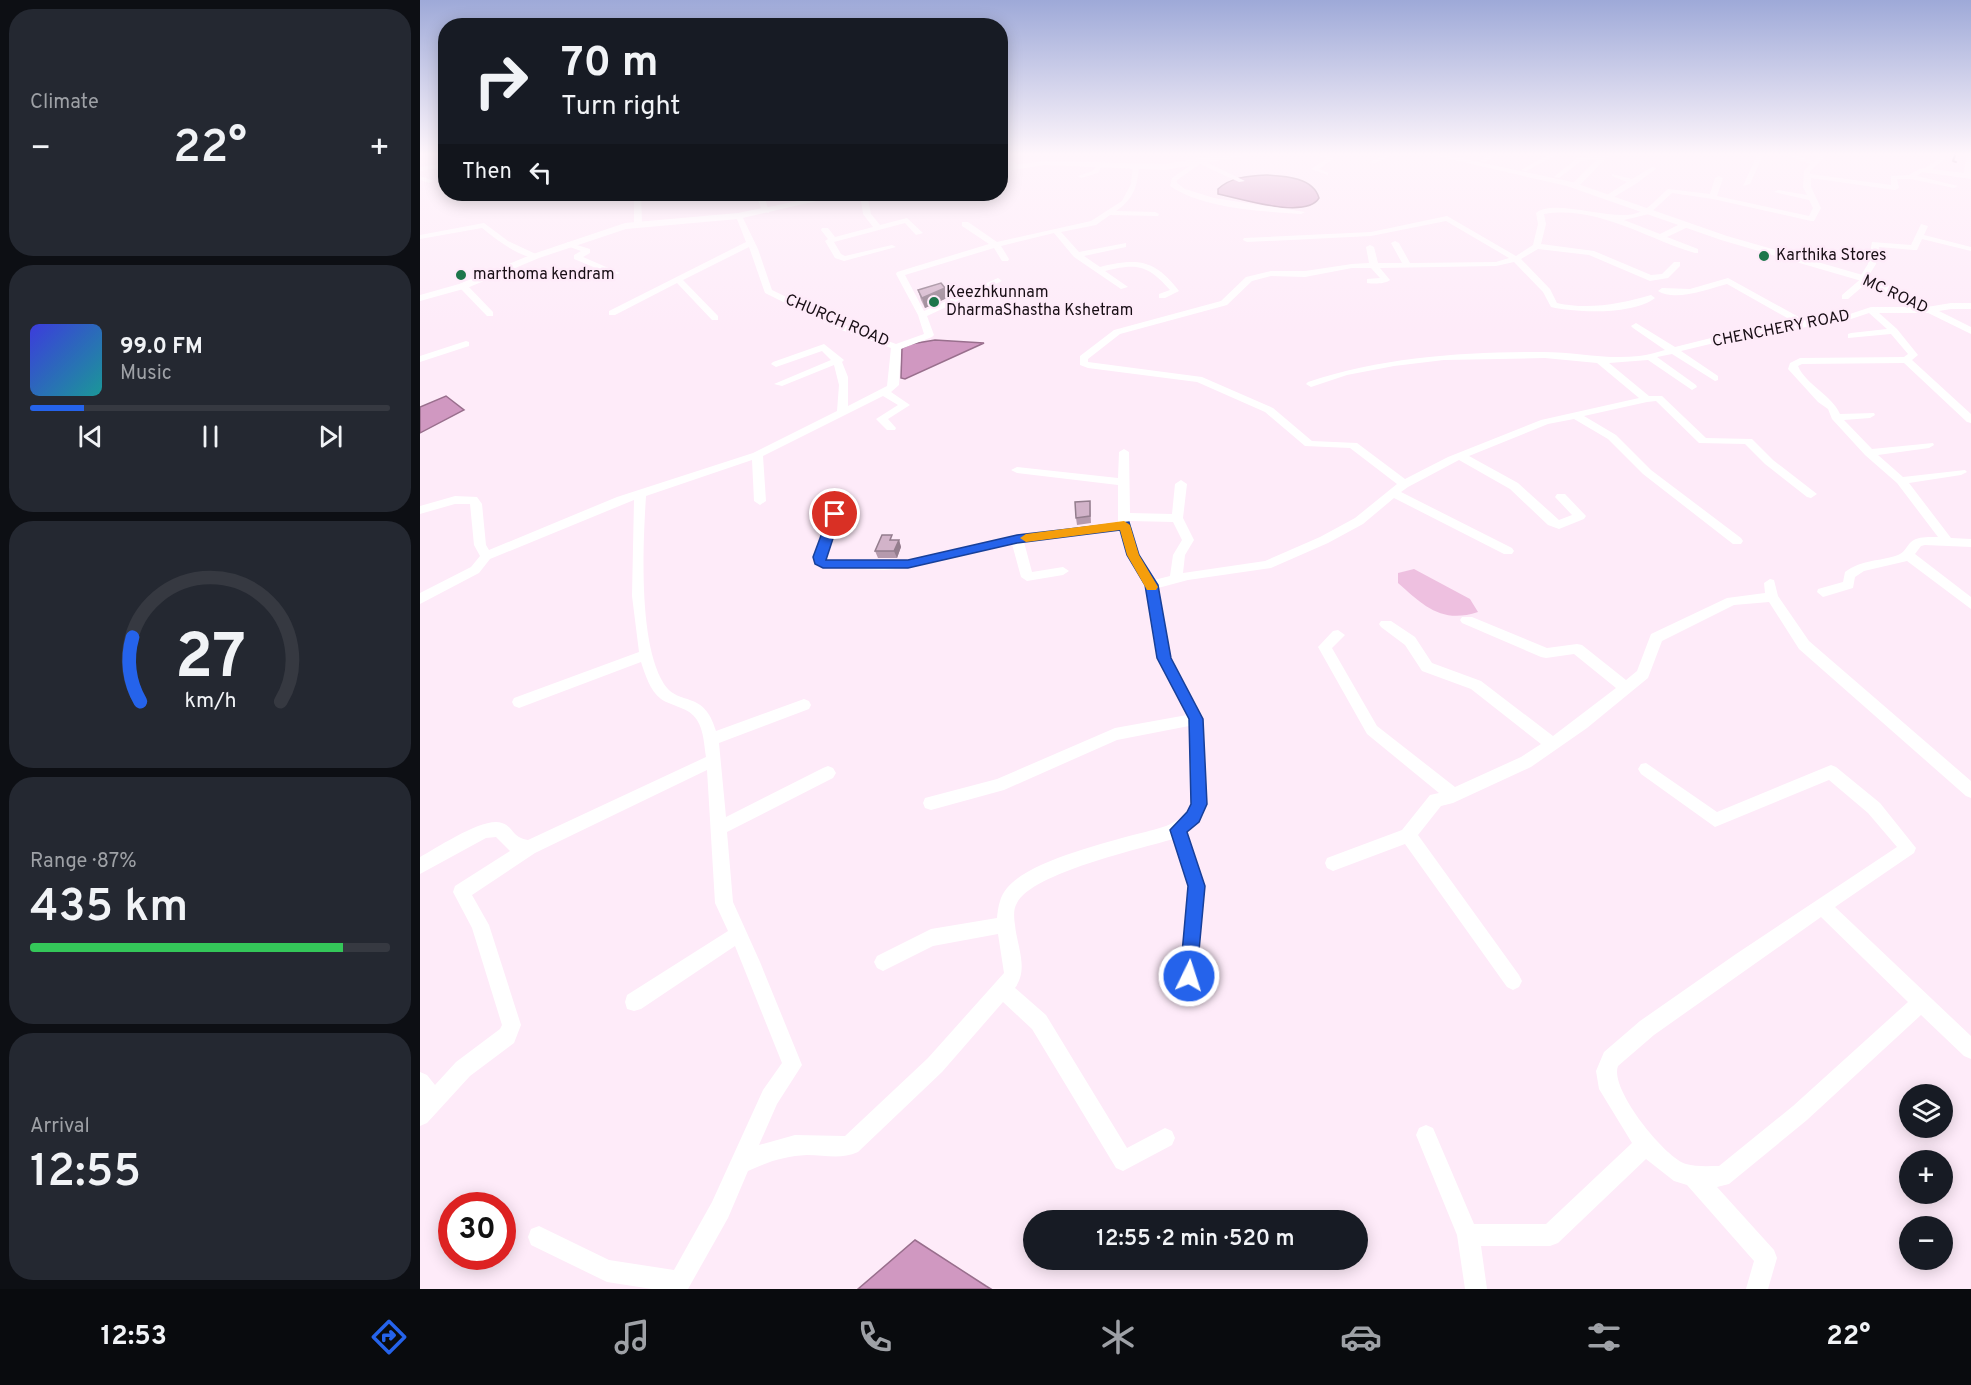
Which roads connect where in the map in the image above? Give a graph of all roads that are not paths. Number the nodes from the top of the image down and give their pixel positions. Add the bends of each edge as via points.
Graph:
1 (638, 215) edge
2 (743, 215) edge
3 (868, 215) edge
4 (1105, 215) edge
5 (1541, 215) edge
6 (1585, 215) edge
7 (1622, 215) edge
8 (1659, 215) edge
9 (1662, 215) edge
10 (1792, 215) edge
11 (1814, 215) edge
12 (738, 216) junction
13 (1611, 217) junction
14 (472, 220) dead end
15 (638, 223) junction
16 (965, 224) dead end
17 (480, 225) junction
18 (1684, 225) junction
19 (1924, 226) dead end
20 (878, 228) junction
21 (825, 230) dead end
22 (1055, 230) junction
23 (919, 233) dead end
24 (1920, 236) junction
25 (420, 237) edge
26 (1660, 237) junction
27 (833, 240) junction
28 (1247, 240) dead end
29 (750, 243) junction
30 (1395, 243) dead end
31 (570, 244) junction
32 (996, 245) junction
33 (1123, 245) dead end
34 (1536, 246) junction
35 (892, 247) dead end
36 (1370, 248) dead end
37 (1971, 249) edge
38 (1695, 251) dead end
39 (1077, 255) junction
40 (536, 256) junction
41 (1005, 259) dead end
42 (1516, 259) junction
43 (1677, 264) dead end
44 (1407, 265) junction
45 (1374, 266) junction
46 (1101, 269) junction
47 (616, 273) dead end
48 (1866, 277) junction
49 (679, 281) junction
50 (998, 281) dead end
51 (1371, 281) dead end
52 (463, 286) junction
53 (1124, 287) dead end
54 (1662, 291) dead end
55 (1162, 296) dead end
56 (1845, 297) dead end
57 (420, 298) edge
58 (1651, 298) dead end
59 (1971, 306) edge
60 (1931, 309) junction
61 (1871, 310) junction
62 (490, 314) dead end
63 (612, 314) dead end
64 (922, 315) junction
65 (715, 318) dead end
66 (1803, 323) junction
67 (1636, 326) dead end
68 (1971, 330) edge
69 (1894, 331) junction
70 (1851, 336) dead end
71 (466, 344) dead end
72 (896, 347) junction
73 (1676, 351) junction
74 (1650, 357) junction
75 (420, 359) edge
76 (838, 360) junction
77 (1600, 360) junction
78 (1906, 360) junction
79 (776, 364) dead end
80 (1715, 378) dead end
81 (780, 384) dead end
82 (1311, 384) dead end
83 (1692, 387) dead end
84 (884, 392) junction
85 (1647, 399) junction
86 (1971, 406) edge
87 (1959, 407) junction
88 (842, 413) junction
89 (1575, 415) junction
90 (1870, 415) dead end
91 (1836, 417) junction
92 (1971, 420) edge
93 (891, 428) dead end
94 (1929, 445) dead end
95 (1124, 452) dead end
96 (1869, 453) junction
97 (757, 455) junction
98 (1460, 456) junction
99 (1017, 470) dead end
100 (1961, 472) dead end
101 (1901, 481) junction
102 (1124, 482) junction
103 (1404, 483) junction
104 (1181, 484) dead end
105 (1393, 493) junction
106 (1810, 494) dead end
107 (640, 495) junction
108 (1561, 497) dead end
109 (760, 501) dead end
110 (420, 510) edge
111 (835, 514) dead end
112 (420, 518) edge
113 (1178, 518) junction
114 (1124, 521) junction
115 (1017, 539) junction
116 (1737, 541) dead end
117 (1947, 541) junction
118 (1971, 543) edge
119 (1508, 551) dead end
120 (1908, 555) junction
121 (486, 556) junction
122 (1063, 571) dead end
123 (1176, 579) junction
124 (1151, 585) junction
125 (1823, 592) dead end
126 (420, 599) edge
127 (1971, 604) edge
128 (1467, 620) dead end
129 (1386, 624) dead end
130 (1338, 634) dead end
131 (645, 655) junction
132 (1626, 688) junction
133 (519, 702) dead end
134 (804, 705) dead end
135 (1196, 719) junction
136 (710, 740) junction
137 (1553, 744) junction
138 (714, 760) junction
139 (1646, 769) dead end
140 (828, 774) dead end
141 (1971, 792) edge
142 (1453, 795) junction
143 (931, 803) dead end
144 (719, 828) junction
145 (1178, 830) junction
146 (1408, 835) junction
147 (529, 848) junction
148 (1333, 863) dead end
149 (420, 866) edge
150 (1822, 906) junction
151 (1004, 925) junction
152 (738, 934) junction
153 (883, 962) dead end
154 (1189, 976) dead end
155 (1513, 981) dead end
156 (1003, 988) junction
157 (634, 1002) dead end
158 (1920, 1002) junction
159 (1971, 1049) edge
160 (420, 1082) edge
161 (433, 1099) junction
162 (420, 1116) edge
163 (1426, 1135) dead end
164 (1166, 1138) dead end
165 (1645, 1145) junction
166 (743, 1163) junction
167 (1692, 1175) junction
168 (1468, 1235) junction
169 (539, 1237) dead end
170 (677, 1286) edge
171 (1476, 1289) edge
172 (1756, 1289) edge

1 - 15 street
2 - 12 main road
3 - 20 street
4 - 22 street via 1093,223
5 - 34 street
6 - 13 street
7 - 13 street
8 - 18 main road, MC ROAD
9 - 48 main road, MC ROAD
10 - 11 street via 1812,219
12 - 15 main road
12 - 29 street, CHURCH ROAD
13 - 26 street
14 - 17 street
15 - 31 main road
16 - 32 street
17 - 25 street
17 - 40 street via 505,243
18 - 26 street
18 - 48 main road, MC ROAD
19 - 24 street
20 - 23 street via 908,220
20 - 27 street
21 - 27 street
22 - 32 street
22 - 39 street
24 - 37 street
24 - 48 street via 1912,248 1875,244
26 - 38 street
27 - 35 street via 829,241 844,259
28 - 42 street via 1371,234 1442,218 1492,239
29 - 49 street
29 - 72 street, CHURCH ROAD via 768,291 839,326
30 - 44 street
31 - 40 main road
31 - 47 street via 587,251 577,257
32 - 41 street
32 - 64 street via 900,274
33 - 39 street
34 - 42 street
34 - 43 street via 1591,253 1650,278 1665,276
36 - 45 street
39 - 46 street
40 - 52 main road
42 - 44 street via 1496,264
42 - 58 street via 1558,306 1627,305
44 - 45 street
45 - 51 street via 1386,280
45 - 103 street via 1305,274 1270,273 1249,279 1224,303 1111,335 1083,358 1083,363 1199,379 1269,410 1309,444 1353,445
46 - 53 street
46 - 55 street via 1131,262 1146,264 1175,291
48 - 56 street
48 - 60 main road, MC ROAD
49 - 63 street
49 - 65 street
50 - 64 street
52 - 57 main road
52 - 62 street
54 - 66 street via 1690,292 1728,281
59 - 60 street, CHENCHERY ROAD
60 - 61 street, CHENCHERY ROAD
60 - 68 main road, MC ROAD
61 - 66 street, CHENCHERY ROAD
61 - 69 street
64 - 72 street, CHURCH ROAD via 929,335
66 - 73 street, CHENCHERY ROAD
67 - 73 street
69 - 70 street
69 - 78 street via 1914,353
71 - 75 street
72 - 84 street via 894,385
73 - 74 street, CHENCHERY ROAD
73 - 80 street
74 - 77 street, CHENCHERY ROAD
74 - 83 street
76 - 79 street via 824,347
76 - 81 street
76 - 88 street via 845,386
77 - 82 street, CHENCHERY ROAD via 1545,355 1444,357 1394,363
77 - 85 street
78 - 87 street
78 - 91 street via 1796,363 1793,369 1832,407
84 - 88 street
84 - 93 street via 905,405 881,419
85 - 89 street
85 - 106 street via 1658,398 1702,441 1748,441
86 - 87 street
87 - 92 street
88 - 97 street
89 - 98 street via 1545,422
89 - 116 street via 1612,437 1647,472
90 - 91 street
91 - 96 street
94 - 96 street
95 - 102 street
96 - 101 street
97 - 107 street
97 - 109 street
98 - 103 street
98 - 108 street via 1514,486 1559,525 1580,516
99 - 102 street
100 - 101 street
101 - 117 street
102 - 114 street
103 - 105 street
104 - 113 street
105 - 119 street
105 - 123 street via 1359,521 1266,564
107 - 121 street
107 - 131 street via 636,550
110 - 112 street
110 - 121 street via 455,500 473,500 480,545
111 - 115 street via 819,557 823,564 908,564
113 - 114 street
113 - 123 street via 1188,540 1179,555
114 - 115 street
114 - 124 street via 1133,555
115 - 122 street via 1027,577
117 - 118 street
117 - 120 street via 1917,543
120 - 125 street via 1854,570 1849,575 1851,584
120 - 127 street
121 - 126 street via 475,570
123 - 124 street
124 - 135 street via 1164,658
128 - 132 street via 1546,653 1577,649
129 - 137 street via 1410,641 1427,667 1476,685
130 - 142 street via 1325,647 1372,730
131 - 133 street
131 - 136 street via 660,690 691,705 706,719
132 - 137 street
132 - 141 street via 1645,671 1653,642 1660,635 1732,601 1771,590 1804,645
134 - 136 street
135 - 143 street via 1115,734 999,785
135 - 145 street via 1199,804 1193,817
136 - 138 street
137 - 142 street via 1526,762
138 - 144 street
138 - 147 street
139 - 150 street via 1715,820 1832,772 1874,808 1908,848
140 - 144 street
142 - 146 street via 1436,800
144 - 152 street via 724,903
145 - 151 street via 1060,867 1019,888 1007,903
145 - 154 street via 1196,886
146 - 148 street
146 - 155 street
147 - 149 street via 513,845 499,829 484,831
147 - 161 street via 461,892 480,926 512,1025 507,1036 463,1069
150 - 158 street
150 - 165 street via 1656,1021 1611,1059 1606,1071 1609,1089
151 - 153 street via 931,938
151 - 156 street via 1015,969
152 - 157 street
152 - 166 street via 792,1065 770,1097
156 - 164 street via 1039,1022 1123,1161
156 - 166 street via 904,1099 851,1145 770,1150
158 - 159 street
158 - 167 street via 1800,1113 1722,1177
160 - 161 street
161 - 162 street
163 - 168 street
165 - 167 street via 1672,1169
165 - 168 street via 1550,1235
166 - 170 street
167 - 172 street via 1766,1258
168 - 171 street
169 - 170 street via 607,1271

